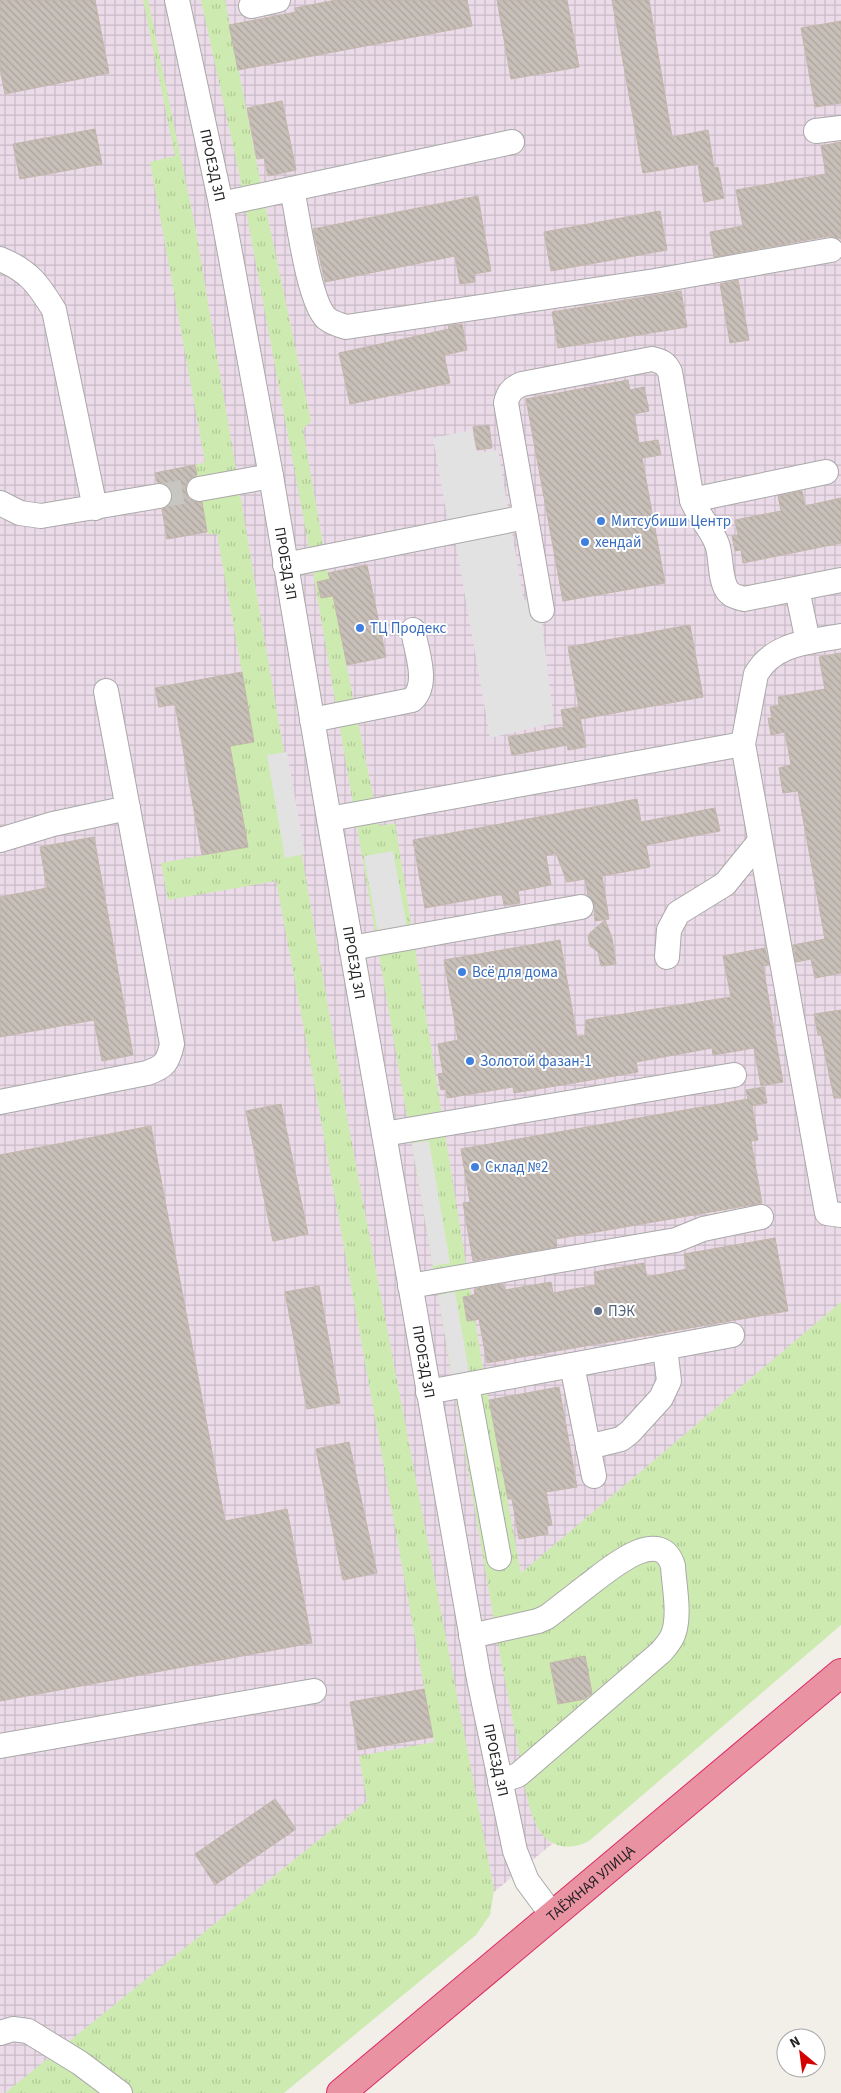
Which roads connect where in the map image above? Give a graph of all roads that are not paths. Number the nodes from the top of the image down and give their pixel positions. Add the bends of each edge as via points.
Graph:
1 (177, 0) edge
2 (278, 0) edge
3 (251, 6) dead end
4 (841, 128) edge
5 (816, 131) dead end
6 (512, 142) dead end
7 (292, 189) junction
8 (221, 204) junction
9 (831, 250) dead end
10 (0, 258) edge
11 (826, 472) dead end
12 (271, 476) junction
13 (199, 489) tunnel mouth
14 (159, 496) tunnel mouth
15 (692, 500) junction
16 (0, 503) edge
17 (95, 508) junction
18 (526, 517) junction
19 (285, 566) junction
20 (841, 580) edge
21 (797, 589) junction
22 (542, 610) dead end
23 (413, 630) dead end
24 (841, 636) edge
25 (808, 642) junction
26 (106, 691) dead end
27 (312, 720) junction
28 (743, 744) junction
29 (128, 808) junction
30 (329, 819) junction
31 (0, 840) edge
32 (760, 841) junction
33 (581, 907) dead end
34 (351, 948) junction
35 (667, 958) dead end
36 (734, 1074) dead end
37 (0, 1102) edge
38 (384, 1134) junction
39 (841, 1215) edge
40 (761, 1218) dead end
41 (410, 1286) junction
42 (732, 1335) dead end
43 (666, 1348) junction
44 (572, 1365) junction
45 (468, 1385) junction
46 (428, 1392) junction
47 (588, 1446) junction
48 (594, 1476) dead end
49 (499, 1558) dead end
50 (471, 1636) junction
51 (841, 1673) edge
52 (314, 1691) dead end
53 (0, 1746) edge
54 (500, 1781) junction
55 (553, 1916) junction
56 (0, 2033) edge
57 (120, 2093) edge
58 (341, 2093) edge

1 - 8 street, ПРОЕЗД 3П
2 - 3 street
4 - 5 street
6 - 7 street
7 - 8 street
7 - 9 street via 317,305 326,318 346,327 655,281
8 - 12 street, ПРОЕЗД 3П
10 - 17 street via 18,267 39,286 54,310
11 - 15 street
12 - 13 street
12 - 19 street, ПРОЕЗД 3П
14 - 17 street
15 - 18 street via 670,372 666,364 652,359 522,384 508,395 506,403
15 - 21 street via 718,546 728,592 744,599
16 - 17 street via 20,513 41,516
18 - 19 street
18 - 22 street
19 - 27 street, ПРОЕЗД 3П
20 - 21 street
21 - 25 street
23 - 27 street via 421,678 418,695 412,700
24 - 25 street
25 - 28 street via 782,649 762,664 756,674
26 - 29 street
27 - 30 street, ПРОЕЗД 3П
28 - 30 street
28 - 32 street
29 - 31 street via 53,824
29 - 37 street via 172,1044 169,1059 160,1069 147,1073
30 - 34 street, ПРОЕЗД 3П
32 - 35 street via 724,884 678,913 670,930
32 - 39 street via 827,1213
33 - 34 street
34 - 38 street, ПРОЕЗД 3П
36 - 38 street
38 - 41 street, ПРОЕЗД 3П
40 - 41 street via 703,1229 676,1240
41 - 46 street, ПРОЕЗД 3П
42 - 43 street
43 - 44 street
43 - 47 street via 670,1381 661,1398 620,1439
44 - 45 street
44 - 47 street
45 - 46 street
45 - 49 street
46 - 50 street, ПРОЕЗД 3П
47 - 48 street
50 - 54 street, ПРОЕЗД 3П
50 - 54 street via 547,1617 616,1564 641,1551 660,1549 671,1559 676,1615 671,1640 531,1765 511,1779
51 - 55 highway, ТАЁЖНАЯ УЛИЦА
52 - 53 street
54 - 55 street, ПРОЕЗД 3П via 520,1867 535,1894
55 - 58 highway, ТАЁЖНАЯ УЛИЦА
56 - 57 street via 28,2031 80,2063

